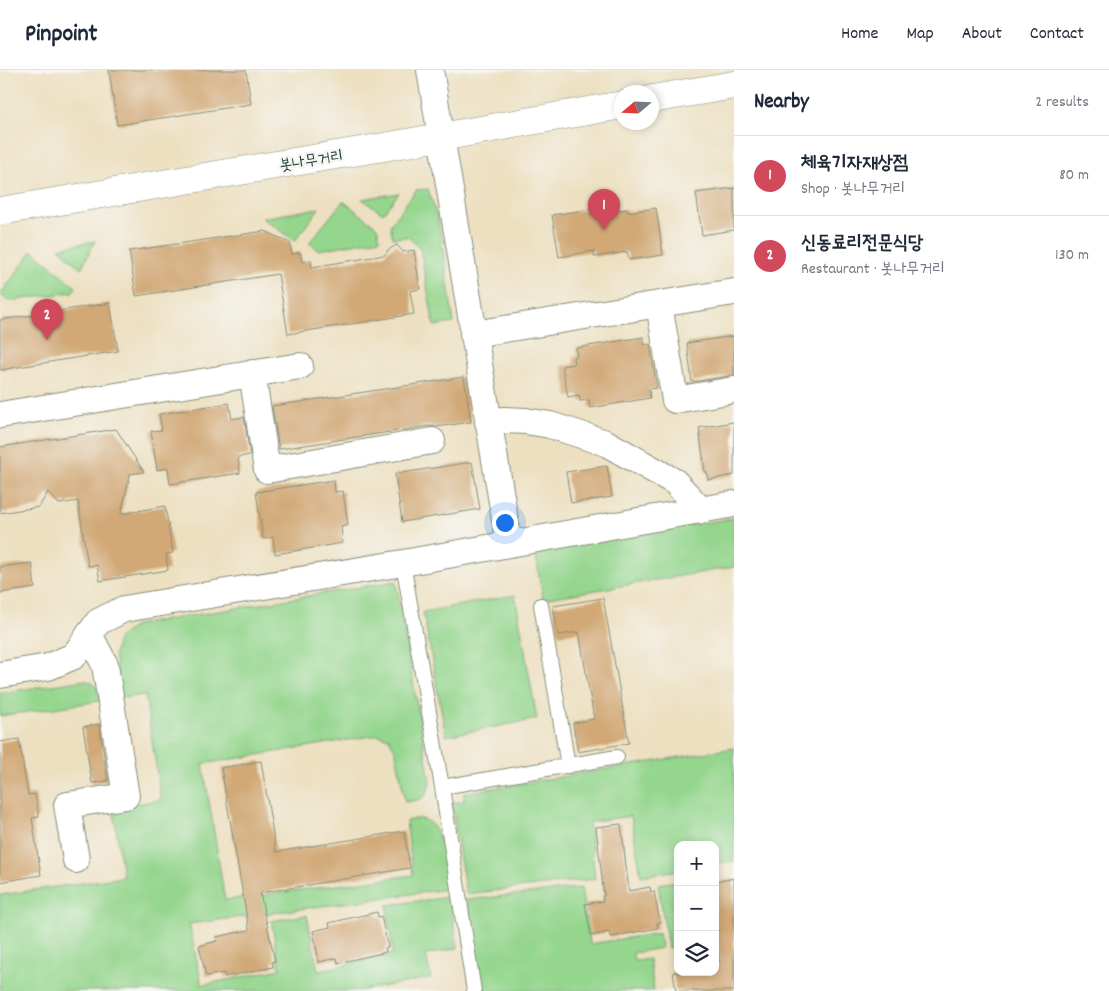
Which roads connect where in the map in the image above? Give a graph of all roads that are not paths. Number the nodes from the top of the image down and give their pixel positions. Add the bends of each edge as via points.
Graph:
1 (430, 70) edge
2 (734, 85) edge
3 (659, 98) edge
4 (614, 105) edge
5 (440, 136) junction
6 (0, 211) edge
7 (734, 292) edge
8 (660, 304) junction
9 (473, 334) junction
10 (300, 366) dead end
11 (252, 374) junction
12 (734, 390) edge
13 (0, 415) edge
14 (488, 422) junction
15 (432, 441) dead end
16 (734, 504) edge
17 (701, 510) junction
18 (509, 544) junction
19 (403, 563) junction
20 (541, 605) dead end
21 (89, 634) junction
22 (0, 675) edge
23 (618, 758) dead end
24 (568, 766) junction
25 (442, 787) junction
26 (76, 860) dead end
27 (474, 991) edge

1 - 5 street
2 - 3 main road
4 - 5 main road, 봇나무거리
5 - 6 main road, 봇나무거리
5 - 9 street
7 - 8 street
8 - 9 street
8 - 12 street via 675,400
9 - 14 street
10 - 11 street
11 - 13 street
11 - 15 street via 267,470
14 - 17 street via 526,421 550,425 606,443 675,482
14 - 18 street
16 - 17 street
17 - 18 street
18 - 19 street
19 - 21 street via 124,609 98,622
19 - 25 lane
20 - 24 lane
21 - 22 street via 74,656 48,667
21 - 26 street via 105,665 126,796 67,805
23 - 24 lane
24 - 25 lane
25 - 27 lane

